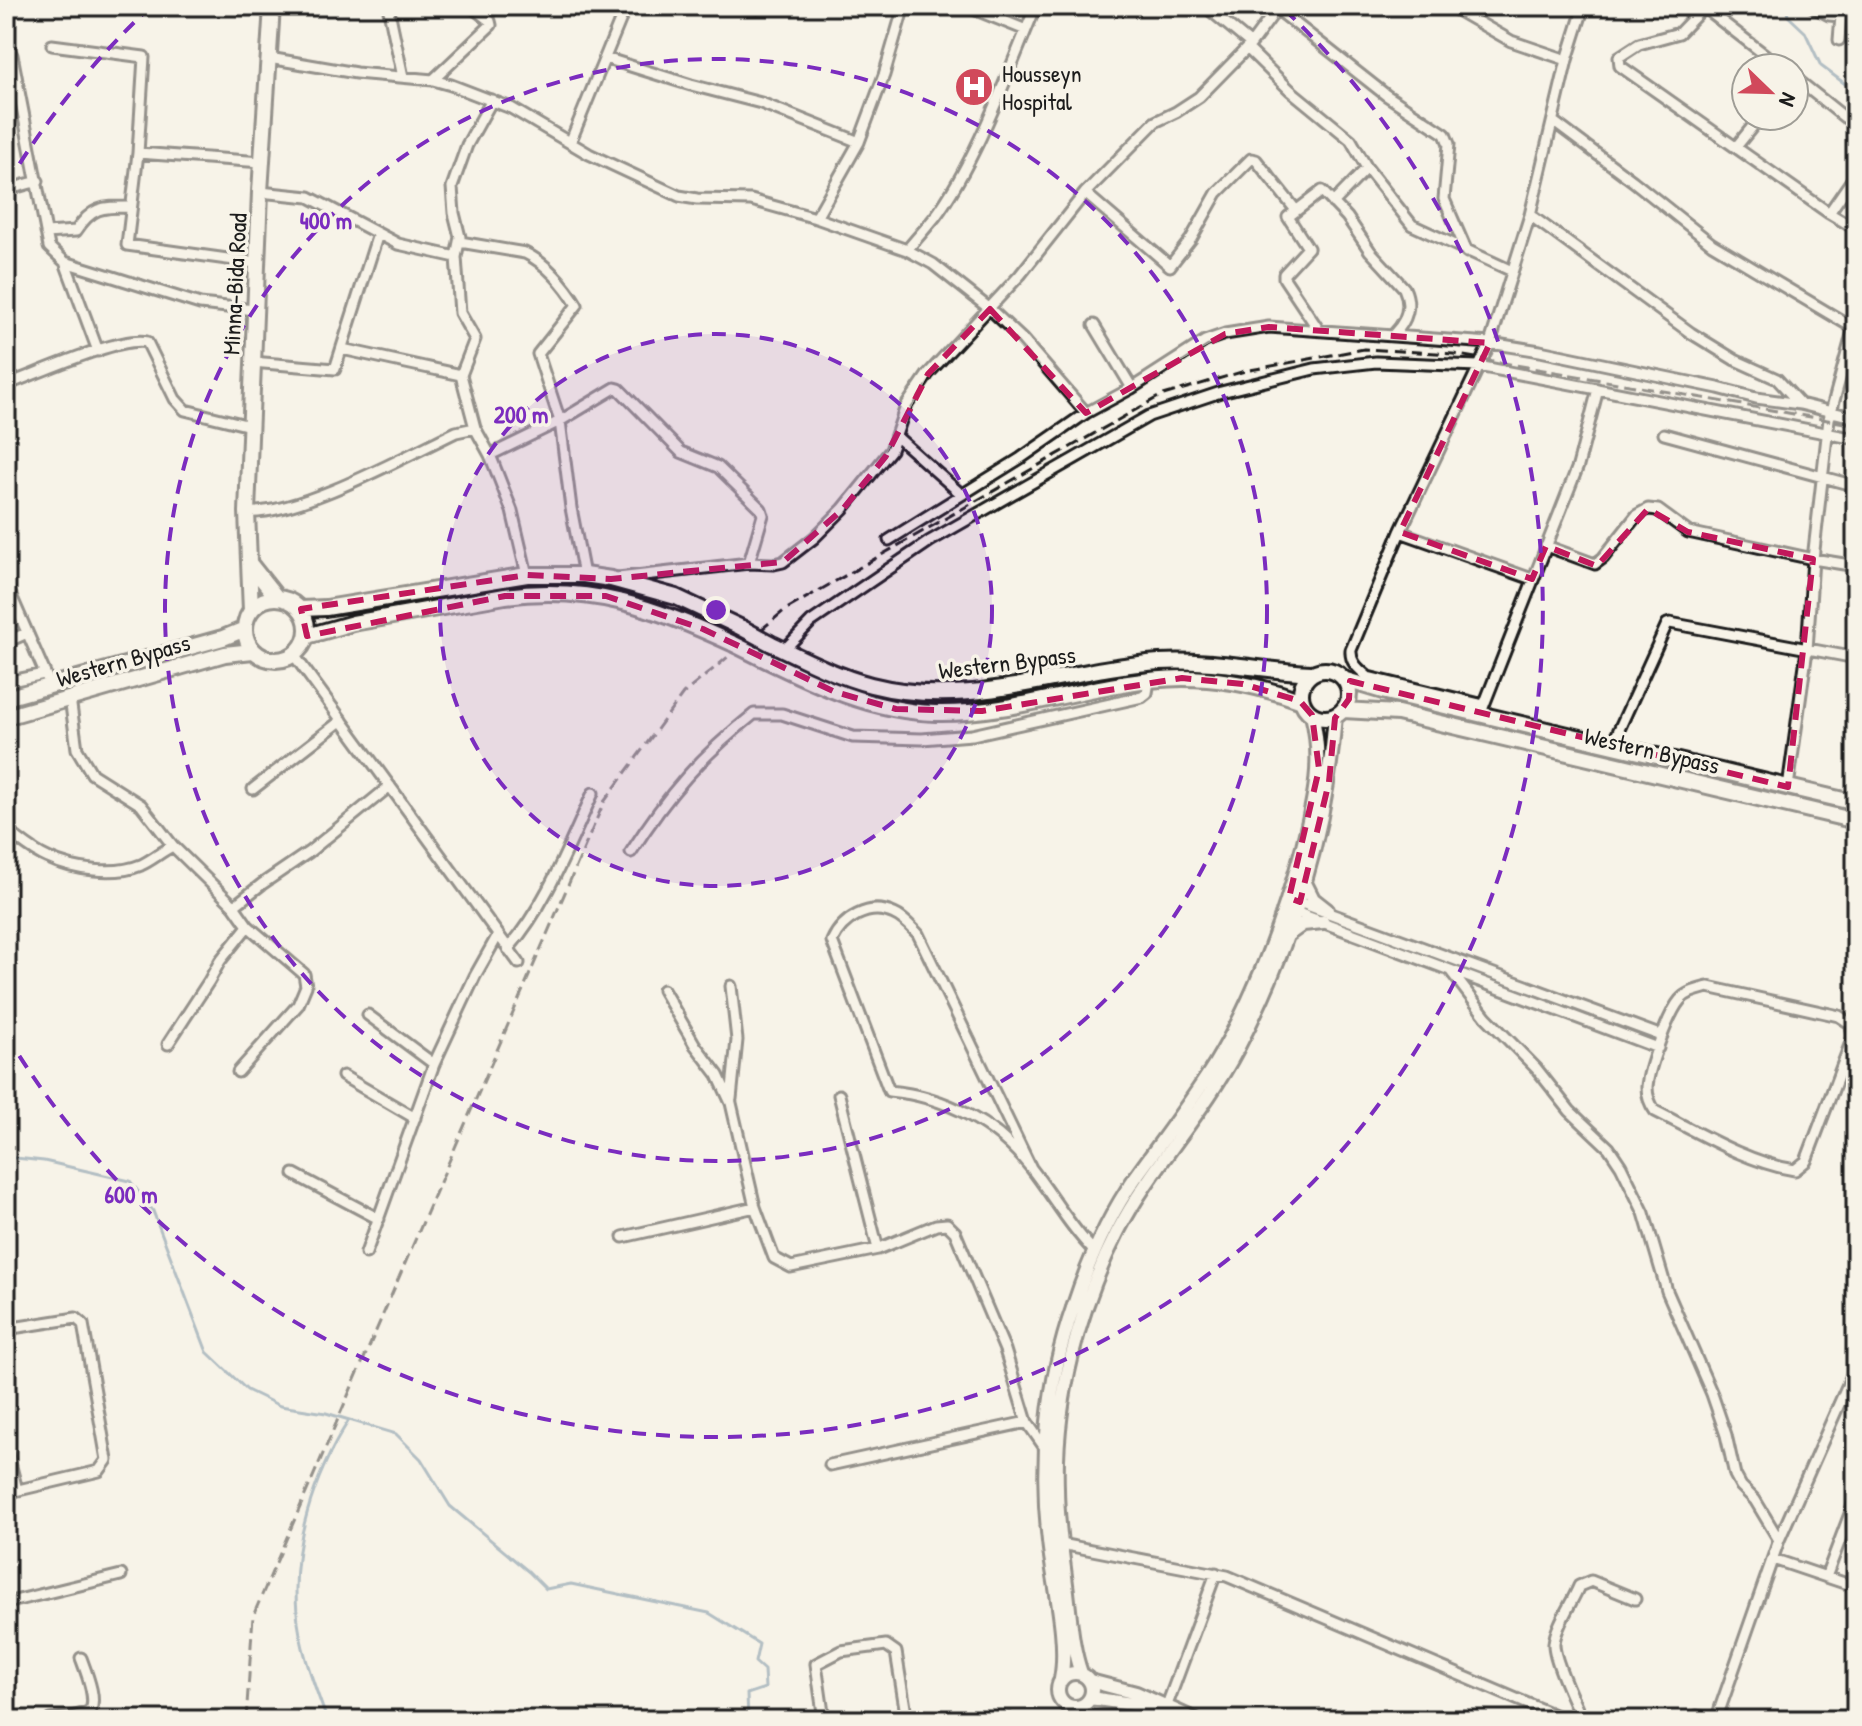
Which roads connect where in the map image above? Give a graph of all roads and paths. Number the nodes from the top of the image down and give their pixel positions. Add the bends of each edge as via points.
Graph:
1 (272, 6) edge
2 (388, 6) edge
3 (471, 6) edge
4 (626, 6) edge
5 (904, 6) edge
6 (966, 6) edge
7 (1036, 6) edge
8 (1205, 6) edge
9 (1450, 6) edge
10 (1584, 6) edge
11 (1812, 6) edge
12 (1850, 6) edge
13 (1278, 7) edge
14 (1703, 7) edge
15 (1841, 16) junction
16 (1026, 30) junction
17 (1839, 40) dead end
18 (6, 43) edge
19 (52, 45) dead end
20 (1249, 46) junction
21 (1761, 52) edge
22 (269, 58) junction
23 (605, 58) junction
24 (1567, 60) junction
25 (403, 77) junction
26 (433, 80) junction
27 (1810, 90) edge
28 (492, 100) junction
29 (1554, 122) junction
30 (1856, 123) edge
31 (1748, 132) edge
32 (859, 142) junction
33 (570, 143) junction
34 (1736, 147) junction
35 (138, 153) junction
36 (262, 162) junction
37 (1367, 168) junction
38 (1856, 174) edge
39 (38, 181) junction
40 (6, 190) edge
41 (260, 192) junction
42 (1085, 193) junction
43 (1333, 203) junction
44 (131, 207) junction
45 (1295, 209) junction
46 (1829, 213) junction
47 (1530, 215) junction
48 (816, 218) junction
49 (1856, 229) edge
50 (46, 233) junction
51 (378, 234) junction
52 (460, 242) junction
53 (907, 250) junction
54 (1467, 252) junction
55 (456, 257) junction
56 (65, 262) junction
57 (256, 263) junction
58 (1512, 271) junction
59 (990, 309) junction
60 (254, 310) junction
61 (1854, 324) edge
62 (1094, 325) dead end
63 (1318, 329) junction
64 (1394, 334) junction
65 (1490, 343) junction
66 (342, 349) junction
67 (98, 351) junction
68 (252, 362) junction
69 (1478, 366) junction
70 (461, 375) junction
71 (11, 383) dead end
72 (1132, 388) junction
73 (1598, 389) junction
74 (1800, 404) junction
75 (1830, 412) junction
76 (1086, 413) junction
77 (1856, 418) edge
78 (560, 421) junction
79 (250, 426) junction
80 (475, 428) junction
81 (1827, 432) junction
82 (1664, 434) dead end
83 (897, 437) junction
84 (1856, 439) edge
85 (490, 455) junction
86 (1821, 478) junction
87 (1856, 486) edge
88 (961, 494) junction
89 (247, 512) junction
90 (1400, 532) junction
91 (889, 540) dead end
92 (1546, 546) junction
93 (1813, 559) junction
94 (749, 563) junction
95 (250, 564) junction
96 (1856, 566) edge
97 (527, 575) junction
98 (584, 575) junction
99 (611, 579) junction
100 (1532, 579) junction
101 (6, 584) edge
102 (277, 598) junction
103 (301, 609) junction
104 (251, 611) junction
105 (245, 629) junction
106 (27, 633) junction
107 (307, 636) junction
108 (6, 642) edge
109 (777, 646) junction
110 (1807, 650) junction
111 (253, 651) junction
112 (294, 655) junction
113 (1856, 658) edge
114 (1311, 673) junction
115 (47, 680) junction
116 (1346, 680) junction
117 (1149, 681) junction
118 (6, 682) edge
119 (6, 698) edge
120 (70, 698) junction
121 (1302, 701) junction
122 (1483, 709) junction
123 (1339, 713) junction
124 (1312, 715) junction
125 (6, 717) edge
126 (342, 720) junction
127 (1612, 745) junction
128 (390, 786) junction
129 (1788, 787) junction
130 (253, 789) dead end
131 (593, 793) dead end
132 (1856, 803) edge
133 (1856, 821) edge
134 (6, 830) edge
135 (173, 846) junction
136 (631, 852) dead end
137 (1305, 883) junction
138 (1293, 905) junction
139 (234, 906) junction
140 (1325, 916) junction
141 (248, 926) junction
142 (1289, 934) junction
143 (498, 935) junction
144 (508, 949) junction
145 (519, 963) dead end
146 (1450, 970) junction
147 (731, 986) dead end
148 (663, 990) dead end
149 (368, 1015) dead end
150 (1662, 1036) junction
151 (168, 1044) dead end
152 (1658, 1048) junction
153 (434, 1064) junction
154 (238, 1072) dead end
155 (343, 1076) dead end
156 (839, 1095) dead end
157 (731, 1103) junction
158 (415, 1118) junction
159 (1031, 1168) junction
160 (294, 1174) dead end
161 (755, 1207) junction
162 (379, 1219) junction
163 (623, 1237) dead end
164 (878, 1249) junction
165 (1094, 1251) junction
166 (366, 1253) dead end
167 (6, 1329) edge
168 (1856, 1366) edge
169 (1027, 1422) junction
170 (6, 1447) edge
171 (1045, 1448) junction
172 (830, 1465) dead end
173 (11, 1491) edge
174 (1856, 1498) edge
175 (1779, 1540) junction
176 (1061, 1544) junction
177 (1773, 1559) junction
178 (1216, 1573) junction
179 (121, 1575) dead end
180 (1826, 1577) junction
181 (1856, 1587) edge
182 (1635, 1599) dead end
183 (6, 1603) edge
184 (81, 1658) dead end
185 (1086, 1677) junction
186 (1061, 1679) junction
187 (1088, 1701) junction
188 (1064, 1704) junction
189 (1167, 1705) junction
190 (50, 1720) edge
191 (824, 1720) edge
192 (907, 1720) edge
193 (1072, 1720) edge
194 (1085, 1720) edge
195 (1171, 1720) edge
196 (1196, 1720) edge
197 (1566, 1720) edge
198 (1582, 1720) edge
199 (1691, 1720) edge
200 (1715, 1720) edge

1 - 22 main road, Minna-Bida Road
2 - 25 street
3 - 26 street via 491,25
4 - 23 street
5 - 32 street
6 - 16 street
7 - 16 street
8 - 20 street
9 - 24 street via 1511,41
10 - 24 street
11 - 15 street
12 - 15 street
13 - 20 street
13 - 54 street via 1386,95 1445,134 1449,144 1444,199
14 - 21 street
14 - 34 street via 1679,33 1639,44 1618,62
15 - 17 street
16 - 53 street via 951,192
18 - 39 street
19 - 35 street via 144,57
20 - 37 street via 1290,90 1351,140
20 - 42 street via 1199,97 1155,122
22 - 25 street
22 - 36 main road, Minna-Bida Road
23 - 32 street via 761,103
23 - 33 street
24 - 29 street
25 - 26 street
26 - 28 street
27 - 30 street
28 - 33 street
28 - 52 street via 452,187
29 - 47 street
29 - 61 street via 1712,244
31 - 34 street
32 - 48 street
33 - 48 street via 679,196 751,200
34 - 46 street
35 - 36 street
35 - 44 street
36 - 41 main road, Minna-Bida Road
37 - 43 street
37 - 54 street via 1412,225
38 - 46 street
39 - 40 street
39 - 50 street
41 - 51 street via 309,197
41 - 57 main road, Minna-Bida Road
42 - 45 street via 1170,266 1217,193 1251,159
42 - 59 street
43 - 45 street via 1320,191
43 - 64 street via 1408,295 1407,316
44 - 50 street via 96,209 76,231
44 - 57 street via 127,245
45 - 63 street via 1288,220 1308,248 1284,278
46 - 49 street
47 - 58 street
47 - 74 street via 1691,333 1777,379
48 - 53 street
50 - 56 street via 49,247
51 - 55 street
51 - 66 street
52 - 55 street
52 - 78 street via 534,257 575,302 576,308 538,354
53 - 59 street
54 - 58 street
55 - 70 street via 460,313 475,339
56 - 60 street via 200,304
56 - 67 street
57 - 60 main road, Minna-Bida Road
58 - 65 street
59 - 76 street
59 - 83 street via 928,374 906,406
60 - 68 main road, Minna-Bida Road
61 - 75 street
62 - 72 street
63 - 64 street
63 - 72 street via 1269,327 1225,334
64 - 65 street
65 - 69 street
65 - 74 street
66 - 68 street via 335,369
66 - 70 street
67 - 71 street
67 - 79 street via 147,342 185,410
68 - 79 main road, Minna-Bida Road
69 - 73 street
69 - 90 street
69 - 109 street via 1376,362 1314,369 1149,416 930,541
70 - 80 street
72 - 76 street
73 - 81 street
73 - 92 street via 1578,466
74 - 75 street
75 - 77 street
75 - 81 street
76 - 88 street
78 - 85 street
78 - 94 street via 619,389 681,452 723,470 761,509
78 - 98 street
79 - 89 main road, Minna-Bida Road
80 - 85 street
80 - 89 street via 294,504
81 - 84 street
81 - 86 street
82 - 86 street
83 - 88 street
83 - 94 street via 814,538 783,562
85 - 97 street via 512,511
86 - 87 street
86 - 93 street
88 - 91 street
89 - 95 main road, Minna-Bida Road
90 - 100 street
90 - 122 street via 1351,658 1368,677
92 - 93 street via 1595,564 1648,509 1658,510 1688,532
92 - 100 street
93 - 96 street
93 - 110 street
94 - 99 street
95 - 102 main road
95 - 104 main road, Minna-Bida Road
97 - 98 main road, Western Bypass
97 - 103 main road, Western Bypass
98 - 99 main road, Western Bypass
99 - 109 main road, Western Bypass, bridge via 676,597
100 - 122 street
101 - 106 street
102 - 103 main road
102 - 104 main road
103 - 107 main road
104 - 105 main road
105 - 111 main road
105 - 115 main road, Western Bypass
106 - 108 street
106 - 115 street
107 - 112 main road
107 - 117 main road, Western Bypass, bridge via 505,596 579,593 637,604 862,702 896,709 982,711
109 - 114 main road, Western Bypass via 870,685 932,694 1006,688 1157,662 1219,662
110 - 113 street
110 - 127 street via 1667,624
110 - 129 street
111 - 112 main road via 277,661
111 - 120 main road, Western Bypass via 225,654
112 - 126 street
114 - 116 main road via 1330,670
114 - 121 main road
115 - 118 street
115 - 119 main road, Western Bypass
116 - 122 main road, Western Bypass
116 - 123 main road via 1349,699
117 - 121 main road, Western Bypass via 1216,680
117 - 136 street via 1142,697 972,735 853,737 782,714 754,714 703,756
120 - 125 main road, Western Bypass
120 - 135 street via 77,749 92,774 141,805
121 - 124 main road
122 - 127 main road, Western Bypass
123 - 124 main road
123 - 133 main road, Western Bypass via 1398,713
123 - 137 main road
124 - 138 main road via 1318,782
126 - 128 street
126 - 130 street
127 - 129 main road, Western Bypass
128 - 139 street
128 - 143 street
129 - 132 main road, Western Bypass
131 - 144 street via 543,901
134 - 135 street via 45,857 92,869 140,866
135 - 139 street
137 - 138 main road
137 - 140 main road
138 - 140 street
138 - 142 main road
138 - 165 main road via 1225,1046 1135,1178
139 - 141 street
140 - 142 main road
140 - 146 street
140 - 150 street
141 - 151 street
141 - 154 street via 304,974 306,986 298,1005
142 - 176 main road via 1235,1053 1118,1231 1091,1295 1060,1428
143 - 144 street
143 - 153 street
144 - 145 street
146 - 152 street
146 - 175 street via 1621,1166 1712,1394 1735,1475
147 - 157 street via 737,1040
148 - 157 street
149 - 153 street
150 - 152 street
150 - 152 street via 1680,1000 1708,987 1839,1016 1851,1024 1853,1037 1806,1161 1795,1170 1720,1144 1655,1111 1647,1086
153 - 158 street
155 - 158 street
156 - 164 street
157 - 161 street
158 - 162 street
159 - 159 street via 979,1120 925,1097 889,1091 832,941 839,926 855,915 893,913 918,934
159 - 165 street
160 - 162 street
161 - 163 street
161 - 164 street via 774,1258 782,1265
162 - 166 street
164 - 169 street via 936,1225 947,1224 955,1232 1005,1350
165 - 171 main road via 1062,1346
167 - 173 street via 76,1318 83,1324 107,1460 99,1471
168 - 175 street
169 - 171 street
169 - 172 street
170 - 173 street
171 - 186 main road
174 - 180 street
175 - 177 street
176 - 178 street
176 - 185 main road via 1074,1647
177 - 180 street
177 - 200 street
178 - 189 street
178 - 197 street
179 - 183 street
180 - 181 street
182 - 198 street via 1585,1582 1558,1631 1556,1656
184 - 190 street via 93,1706
185 - 186 main road via 1071,1673
185 - 187 main road
185 - 189 main road
186 - 188 main road via 1058,1695
187 - 188 main road via 1077,1707
187 - 194 main road
187 - 195 main road via 1118,1701
188 - 193 main road
189 - 196 main road
191 - 192 street via 816,1664 841,1651 886,1645 896,1652
199 - 200 street

